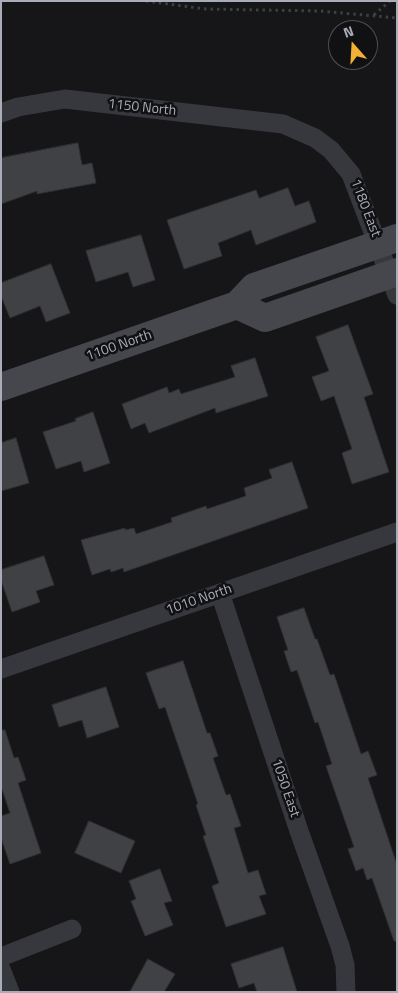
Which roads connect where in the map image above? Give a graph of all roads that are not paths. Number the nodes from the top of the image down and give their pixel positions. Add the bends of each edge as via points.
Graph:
1 (1, 113) edge
2 (283, 124) joint
3 (388, 241) edge
4 (394, 281) edge
5 (237, 305) junction
6 (1, 387) edge
7 (397, 532) edge
8 (220, 593) junction
9 (1, 668) edge
10 (72, 930) dead end
11 (1, 957) edge
12 (1, 969) edge
13 (346, 988) edge
14 (10, 992) edge

1 - 2 street, 1150 North via 64,99
2 - 3 street, 1180 East via 331,150 352,174
3 - 4 street, 1180 East
3 - 5 street, 1100 North via 254,288
4 - 5 street via 265,318
5 - 6 street, 1100 North
7 - 8 street, 1010 North
8 - 9 street, 1010 North
8 - 13 street, 1050 East via 340,946
10 - 11 street
12 - 14 street

